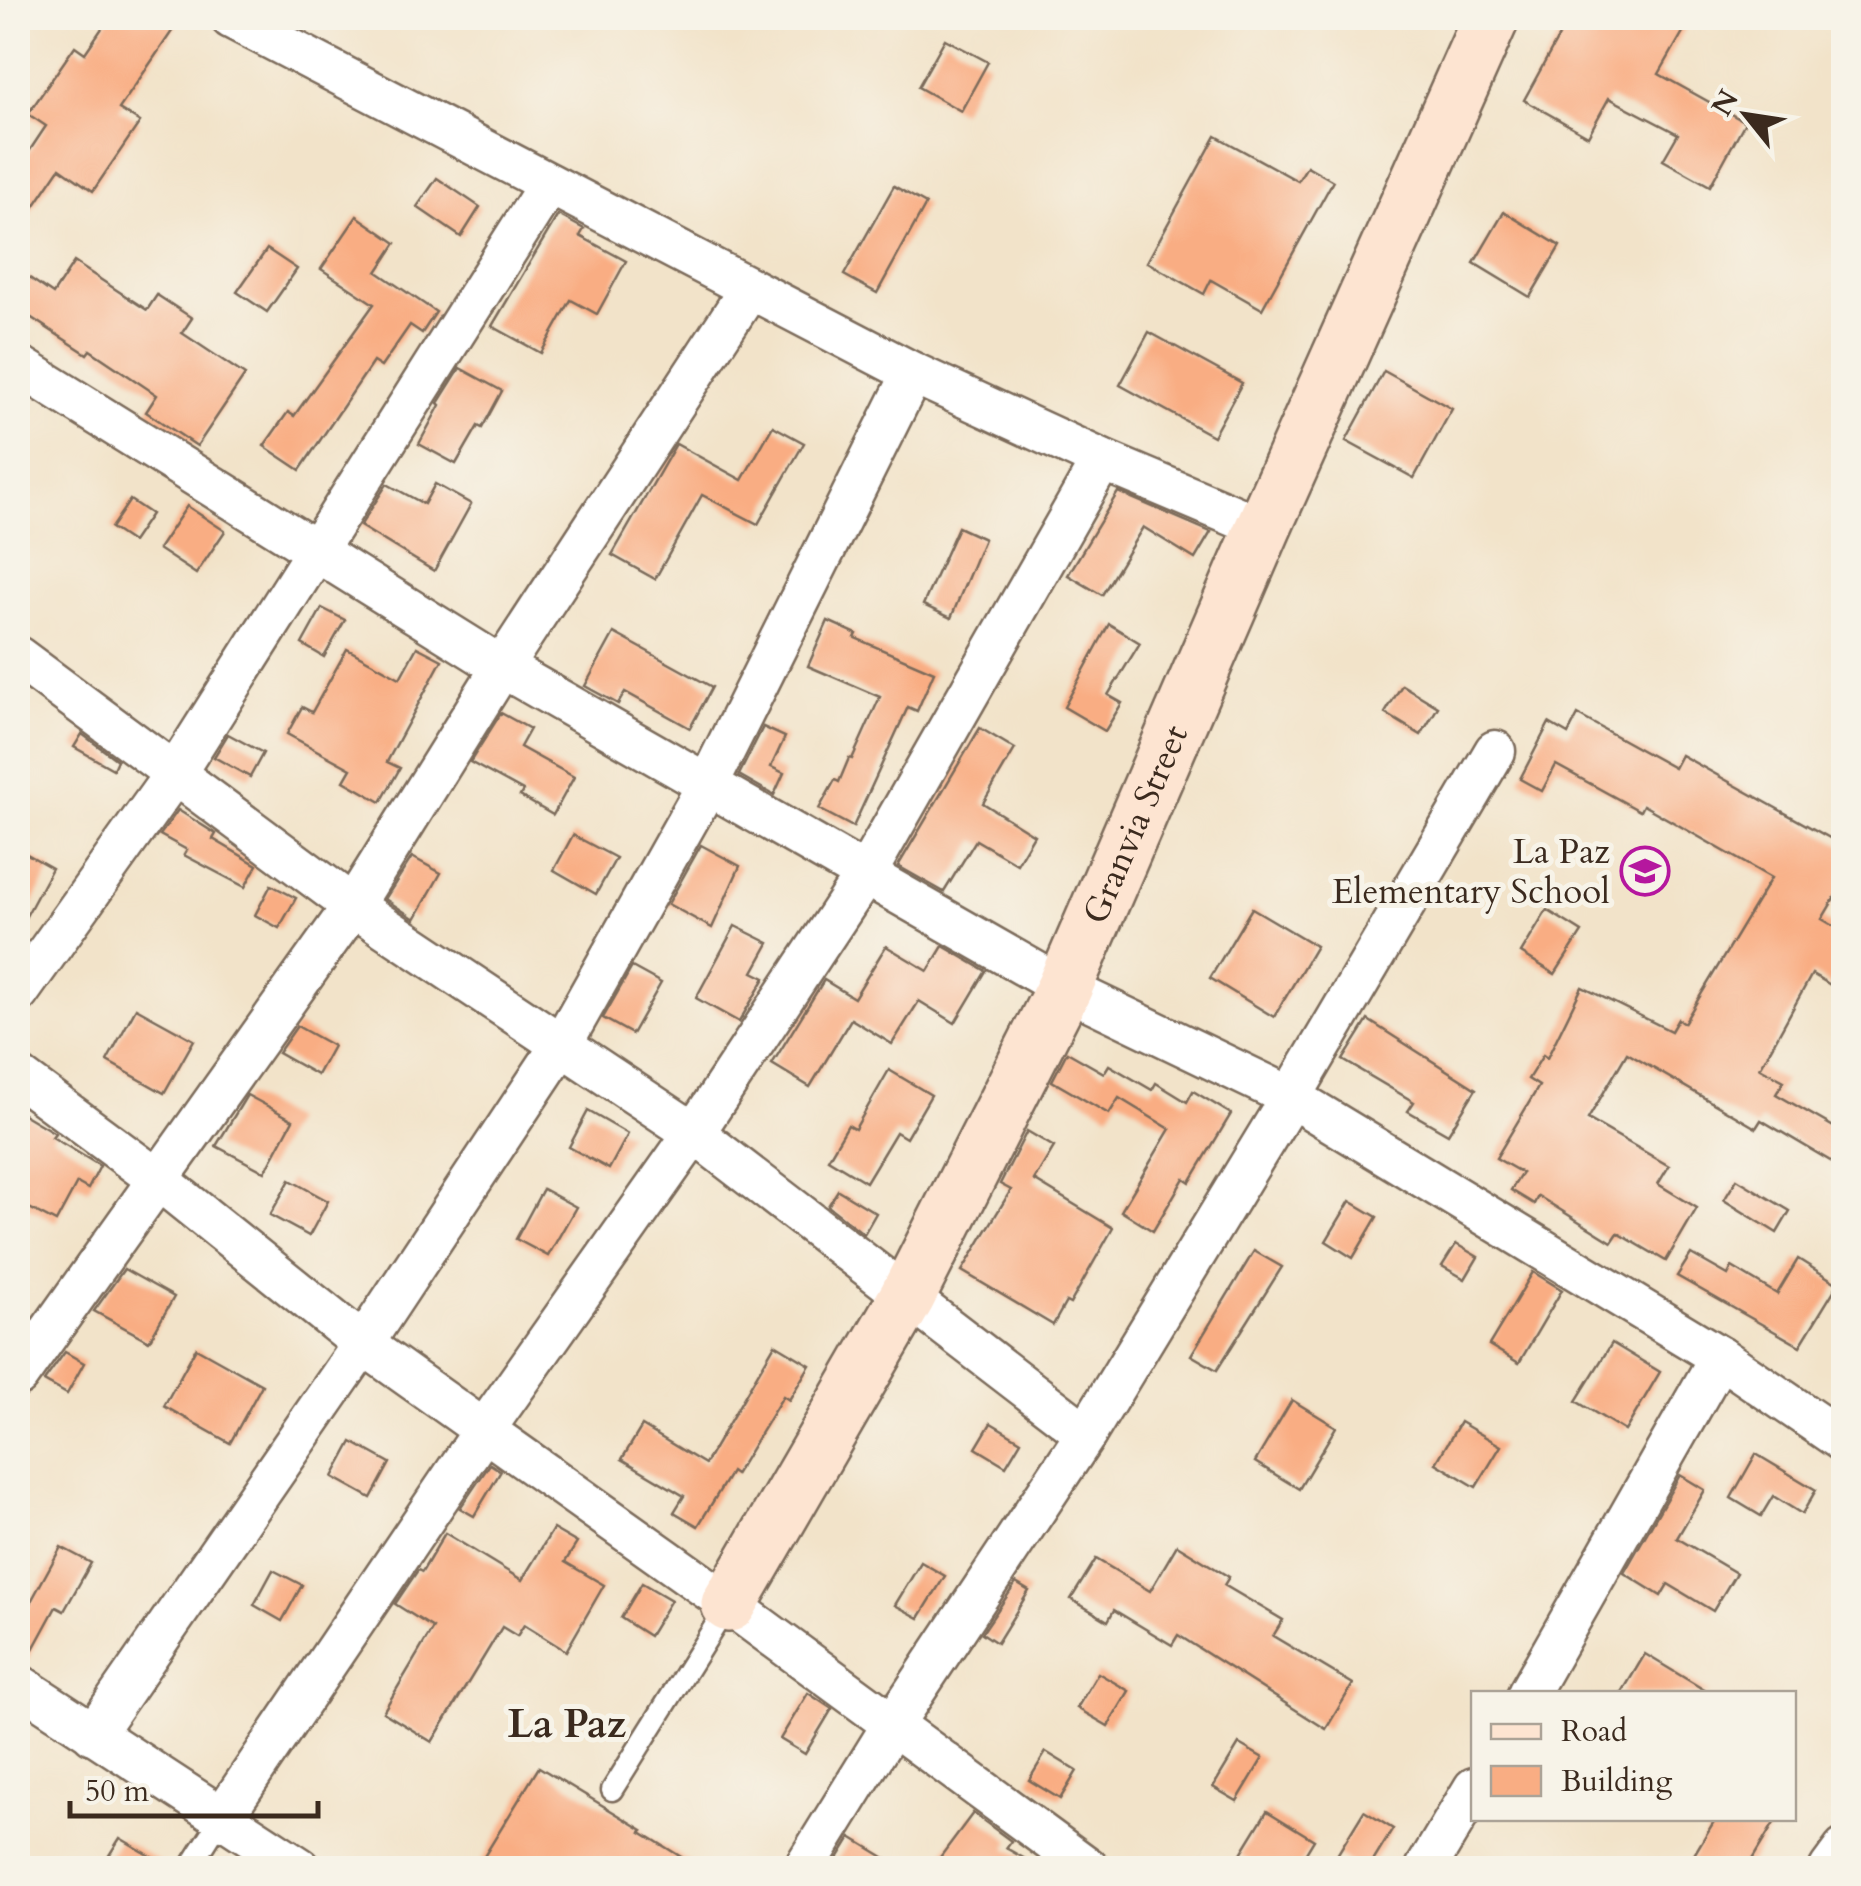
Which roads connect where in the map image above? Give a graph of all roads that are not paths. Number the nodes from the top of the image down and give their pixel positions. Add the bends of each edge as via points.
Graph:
1 (232, 18) edge
2 (1491, 18) edge
3 (550, 184) junction
4 (749, 290) junction
5 (18, 365) edge
6 (913, 374) junction
7 (1102, 460) junction
8 (1263, 528) junction
9 (318, 550) junction
10 (18, 657) edge
11 (502, 667) junction
12 (1495, 751) dead end
13 (176, 772) junction
14 (708, 784) junction
15 (865, 875) junction
16 (353, 906) junction
17 (1064, 988) junction
18 (18, 993) edge
19 (560, 1046) junction
20 (18, 1076) edge
21 (1291, 1097) junction
22 (694, 1133) junction
23 (160, 1181) junction
24 (908, 1296) junction
25 (363, 1344) junction
26 (1720, 1357) junction
27 (18, 1376) edge
28 (485, 1428) junction
29 (1086, 1434) junction
30 (1844, 1442) edge
31 (728, 1604) junction
32 (18, 1684) edge
33 (1530, 1691) edge
34 (893, 1724) junction
35 (94, 1734) junction
36 (612, 1790) dead end
37 (1471, 1793) edge
38 (222, 1819) junction
39 (1844, 1849) edge
40 (190, 1868) edge
41 (300, 1868) edge
42 (804, 1868) edge
43 (1088, 1868) edge
44 (1426, 1868) edge
45 (1830, 1868) edge

1 - 3 street
2 - 8 street, Granvia Street
3 - 4 street
3 - 9 street
4 - 6 street
4 - 11 street
5 - 9 street
6 - 7 street
6 - 14 street
7 - 8 street
7 - 15 street
8 - 17 street, Granvia Street
9 - 11 street
9 - 13 street
10 - 13 street
11 - 14 street
11 - 16 street
12 - 21 street
13 - 16 street
13 - 18 street
14 - 15 street
14 - 19 street
15 - 17 street
15 - 22 street
16 - 19 street
16 - 23 street
17 - 21 street
17 - 24 street, Granvia Street
19 - 22 street
19 - 25 street
20 - 23 street
21 - 26 street
21 - 29 street
22 - 24 street
22 - 28 street
23 - 25 street
23 - 27 street
24 - 29 street
24 - 31 street, Granvia Street
25 - 28 street
25 - 35 street
26 - 30 street
26 - 33 street
28 - 31 street
28 - 38 street
29 - 34 street
31 - 34 street
31 - 36 lane
32 - 35 street
34 - 42 street
34 - 43 street
35 - 38 street
37 - 44 street
38 - 40 lane
38 - 41 street
39 - 45 street

